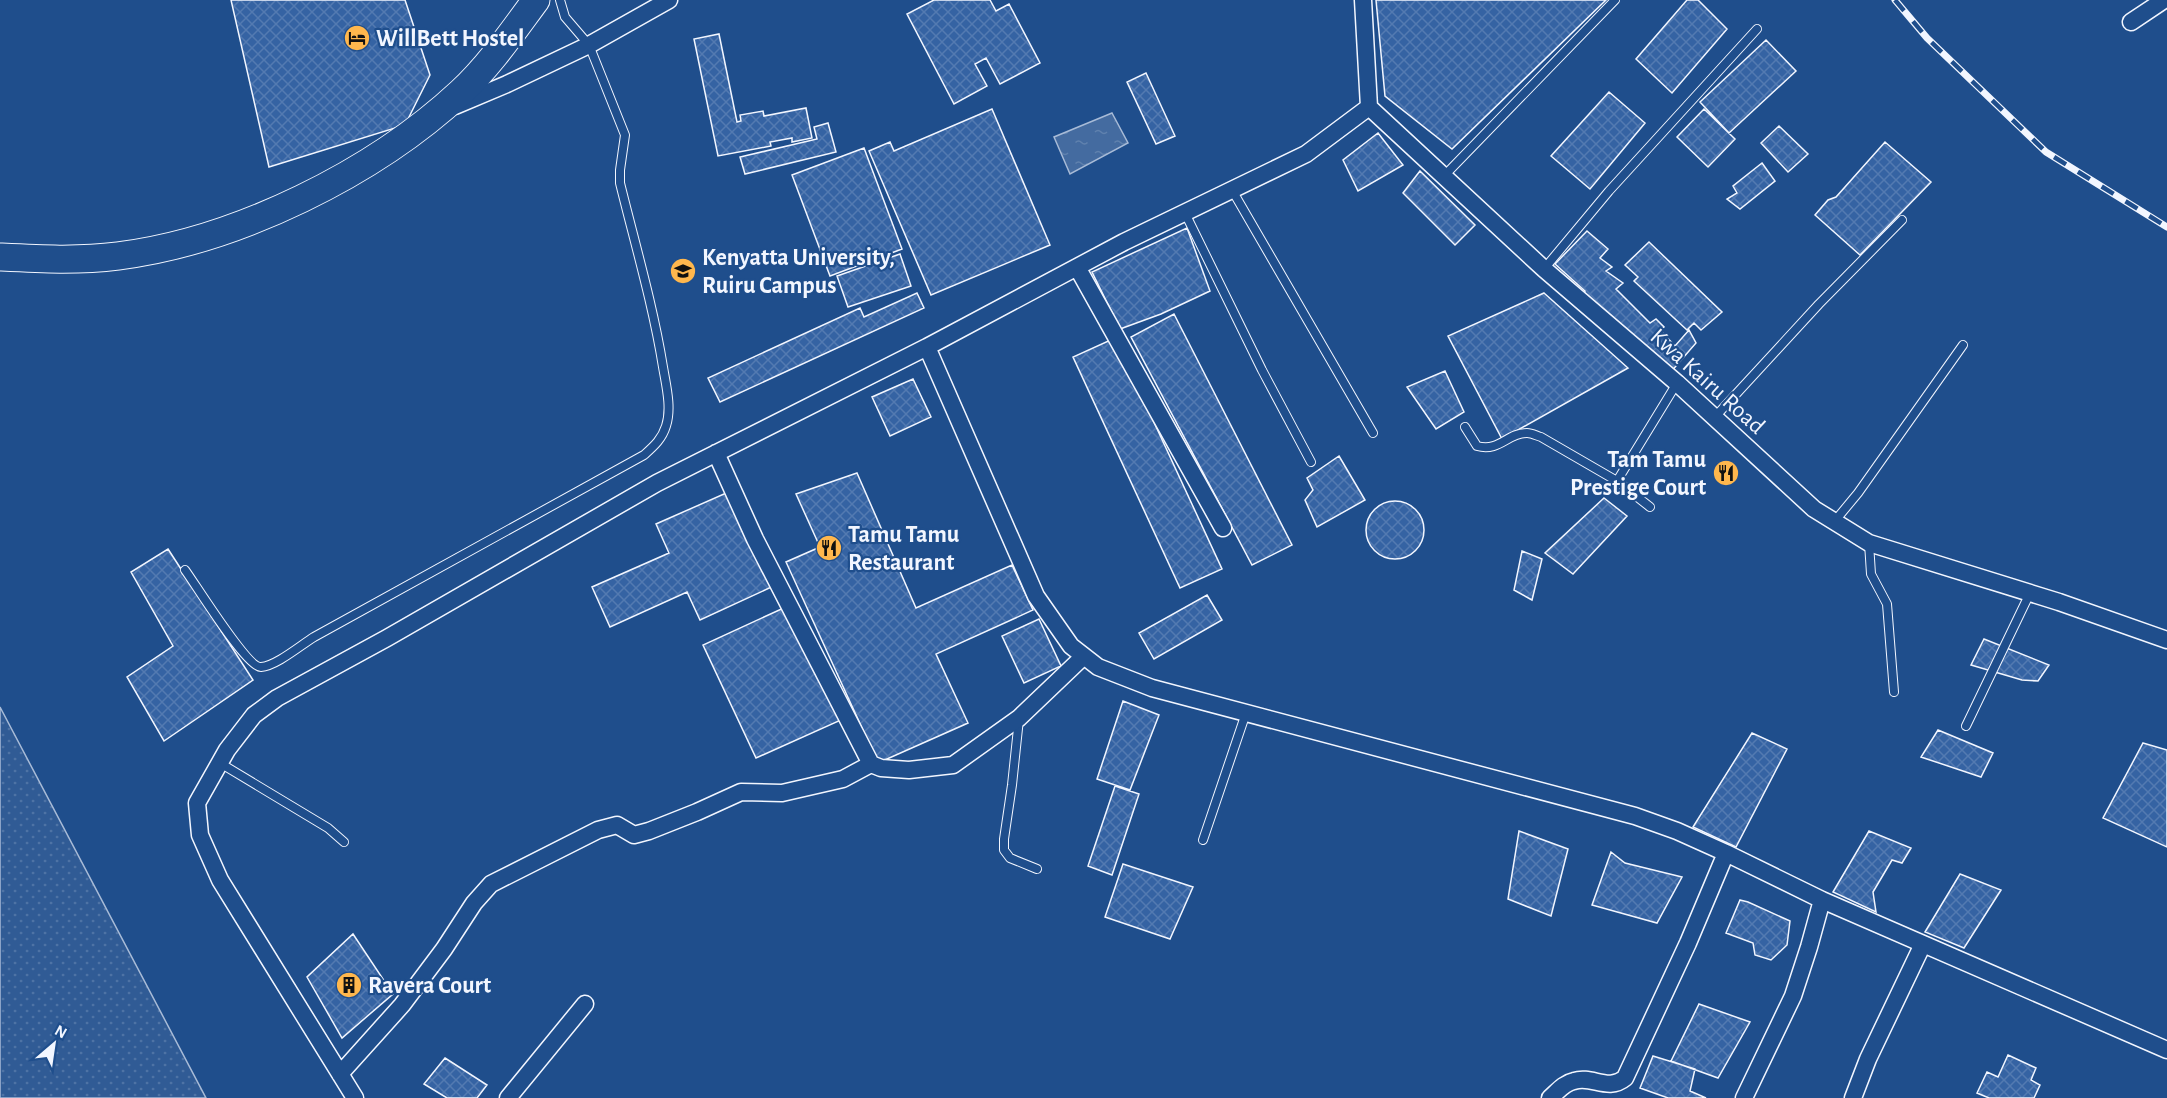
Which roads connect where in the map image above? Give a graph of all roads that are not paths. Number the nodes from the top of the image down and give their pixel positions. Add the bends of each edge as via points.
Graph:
1 (536, 0) edge
2 (560, 0) edge
3 (669, 0) edge
4 (1363, 0) edge
5 (1615, 0) edge
6 (2164, 0) edge
7 (2131, 22) dead end
8 (1757, 29) dead end
9 (589, 45) junction
10 (1369, 107) junction
11 (435, 114) junction
12 (1444, 176) junction
13 (1232, 190) junction
14 (1185, 213) junction
15 (1902, 220) dead end
16 (0, 257) edge
17 (1077, 267) junction
18 (1544, 269) junction
19 (1963, 345) dead end
20 (927, 347) junction
21 (1677, 383) junction
22 (1714, 419) junction
23 (1465, 427) dead end
24 (1373, 433) dead end
25 (716, 453) junction
26 (1311, 462) dead end
27 (1617, 482) junction
28 (1650, 507) dead end
29 (1834, 522) junction
30 (1224, 528) dead end
31 (1869, 543) junction
32 (185, 570) dead end
33 (2031, 593) junction
34 (2167, 640) edge
35 (1084, 656) junction
36 (1894, 692) dead end
37 (1246, 712) junction
38 (1019, 718) junction
39 (1966, 726) dead end
40 (220, 763) junction
41 (871, 764) junction
42 (1203, 840) dead end
43 (344, 842) dead end
44 (1726, 853) junction
45 (1037, 869) dead end
46 (1822, 900) junction
47 (1923, 944) junction
48 (585, 1004) dead end
49 (2167, 1050) edge
50 (340, 1074) junction
51 (355, 1098) edge
52 (508, 1098) edge
53 (1550, 1098) edge
54 (1744, 1098) edge
55 (1853, 1098) edge

1 - 11 main road via 463,90
2 - 9 lane via 565,17
3 - 9 street
4 - 10 street
5 - 12 lane
6 - 7 street
8 - 18 lane via 1609,191
9 - 11 street
9 - 32 lane via 625,135 621,183 657,329 669,410 660,440 644,455 262,667 254,665 240,650
10 - 12 street, Kwa Kairu Road
10 - 13 street via 1306,153
11 - 16 main road via 396,144 327,185 244,224 178,244 118,256 61,260
12 - 18 street, Kwa Kairu Road
13 - 14 street
13 - 24 lane
14 - 17 street
14 - 26 lane
15 - 22 lane
17 - 20 street
17 - 30 street
18 - 21 street, Kwa Kairu Road
19 - 29 lane
20 - 25 street
20 - 35 street via 1036,596 1071,646
21 - 22 street, Kwa Kairu Road
21 - 27 lane
22 - 29 street, Kwa Kairu Road via 1814,509
23 - 27 lane via 1477,446 1487,448 1516,435 1541,437
25 - 40 street via 277,698 254,714
25 - 41 street
27 - 28 lane
29 - 31 street, Kwa Kairu Road
31 - 33 street, Kwa Kairu Road
31 - 36 lane via 1871,574 1887,604
33 - 34 street, Kwa Kairu Road
33 - 39 lane
35 - 37 street via 1098,667 1152,687
35 - 38 street
37 - 42 lane
37 - 44 street via 1635,816
38 - 41 street via 953,765 909,770
38 - 45 lane via 1004,850 1010,858
40 - 43 lane via 328,828
40 - 50 street via 197,803 200,835 220,880
41 - 50 street via 843,779 782,793 741,792 634,835 617,825 598,830 491,884 402,1005
44 - 46 street
44 - 53 street via 1625,1078 1610,1085 1576,1080
46 - 47 street
46 - 54 street via 1792,996
47 - 49 street
47 - 55 street
48 - 52 street
50 - 51 street

